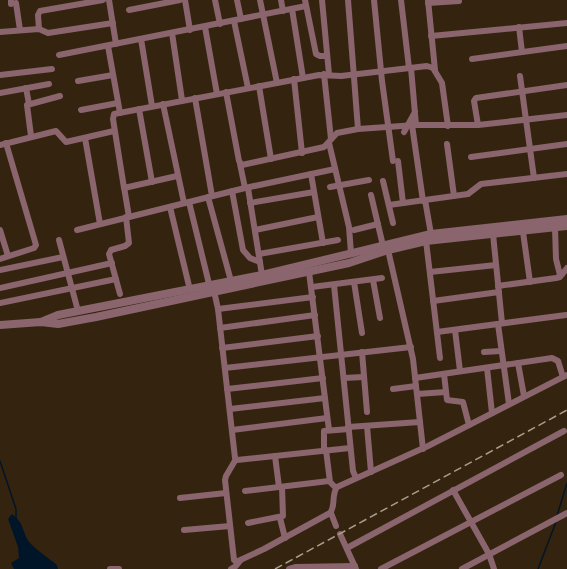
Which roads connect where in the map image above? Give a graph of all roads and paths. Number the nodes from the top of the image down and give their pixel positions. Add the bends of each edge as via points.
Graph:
1 (103, 0) edge
2 (109, 0) edge
3 (180, 0) edge
4 (185, 0) edge
5 (215, 0) edge
6 (237, 0) edge
7 (260, 0) edge
8 (281, 0) edge
9 (322, 0) edge
10 (348, 0) edge
11 (374, 0) edge
12 (401, 0) edge
13 (459, 1) edge
14 (13, 2) edge
15 (428, 2) edge
16 (305, 3) edge
17 (292, 9) junction
18 (129, 10) dead end
19 (283, 11) junction
20 (263, 15) junction
21 (238, 20) junction
22 (113, 23) junction
23 (567, 23) edge
24 (220, 24) junction
25 (205, 27) junction
26 (519, 27) junction
27 (38, 29) junction
28 (20, 30) junction
29 (190, 30) junction
30 (0, 32) edge
31 (172, 33) junction
32 (432, 36) junction
33 (141, 40) junction
34 (116, 44) junction
35 (108, 46) junction
36 (567, 46) edge
37 (522, 52) junction
38 (59, 54) dead end
39 (327, 56) junction
40 (472, 59) dead end
41 (410, 68) junction
42 (52, 69) dead end
43 (381, 70) junction
44 (435, 70) junction
45 (327, 74) junction
46 (353, 74) junction
47 (0, 75) edge
48 (113, 75) junction
49 (520, 76) dead end
50 (303, 78) junction
51 (294, 79) junction
52 (78, 81) dead end
53 (277, 82) junction
54 (49, 84) dead end
55 (567, 85) edge
56 (258, 86) junction
57 (26, 88) junction
58 (248, 88) junction
59 (522, 91) junction
60 (226, 92) junction
61 (0, 93) edge
62 (217, 94) junction
63 (60, 96) dead end
64 (195, 98) junction
65 (182, 100) junction
66 (118, 103) junction
67 (29, 104) junction
68 (163, 104) junction
69 (152, 106) junction
70 (139, 109) junction
71 (81, 110) dead end
72 (120, 113) junction
73 (567, 115) edge
74 (526, 120) junction
75 (412, 125) junction
76 (478, 125) junction
77 (387, 126) junction
78 (448, 126) junction
79 (358, 129) junction
80 (114, 131) junction
81 (404, 132) dead end
82 (32, 136) junction
83 (84, 138) junction
84 (330, 141) junction
85 (2, 144) edge
86 (447, 144) dead end
87 (567, 144) edge
88 (530, 149) junction
89 (302, 153) junction
90 (471, 156) dead end
91 (271, 159) junction
92 (240, 164) junction
93 (335, 169) junction
94 (311, 174) junction
95 (567, 174) edge
96 (177, 176) junction
97 (534, 178) junction
98 (369, 180) dead end
99 (383, 181) dead end
100 (152, 182) junction
101 (339, 185) junction
102 (330, 186) dead end
103 (124, 187) junction
104 (246, 188) junction
105 (232, 191) junction
106 (314, 192) junction
107 (371, 195) dead end
108 (454, 196) junction
109 (210, 197) junction
110 (424, 200) junction
111 (187, 202) junction
112 (250, 203) junction
113 (403, 203) junction
114 (389, 205) junction
115 (170, 207) junction
116 (127, 217) junction
117 (318, 217) junction
118 (567, 219) edge
119 (393, 223) dead end
120 (100, 224) junction
121 (378, 224) junction
122 (567, 226) edge
123 (555, 228) junction
124 (0, 230) edge
125 (77, 230) dead end
126 (255, 230) junction
127 (354, 230) dead end
128 (523, 232) junction
129 (431, 234) junction
130 (493, 234) junction
131 (59, 240) dead end
132 (338, 240) dead end
133 (426, 241) junction
134 (323, 243) junction
135 (385, 248) junction
136 (351, 253) junction
137 (259, 254) junction
138 (8, 256) junction
139 (63, 257) junction
140 (0, 258) edge
141 (260, 262) junction
142 (112, 264) junction
143 (496, 265) junction
144 (567, 268) edge
145 (0, 270) edge
146 (309, 272) junction
147 (430, 272) junction
148 (68, 273) junction
149 (262, 275) junction
150 (560, 275) junction
151 (382, 278) dead end
152 (116, 279) junction
153 (373, 280) junction
154 (231, 281) junction
155 (354, 282) junction
156 (530, 282) junction
157 (334, 285) junction
158 (0, 288) edge
159 (312, 288) junction
160 (72, 289) junction
161 (499, 289) junction
162 (190, 290) junction
163 (211, 290) junction
164 (120, 294) dead end
165 (313, 297) junction
166 (433, 301) junction
167 (0, 303) edge
168 (218, 309) junction
169 (78, 311) junction
170 (315, 315) junction
171 (566, 315) dead end
172 (380, 318) dead end
173 (41, 322) junction
174 (500, 323) junction
175 (0, 325) edge
176 (220, 328) junction
177 (455, 330) junction
178 (437, 332) junction
179 (362, 333) dead end
180 (318, 336) junction
181 (411, 347) junction
182 (222, 348) junction
183 (501, 351) junction
184 (362, 352) junction
185 (484, 352) dead end
186 (341, 355) junction
187 (320, 357) junction
188 (440, 358) dead end
189 (518, 363) junction
190 (503, 365) junction
191 (225, 368) junction
192 (486, 368) junction
193 (460, 371) junction
194 (444, 374) junction
195 (565, 376) edge
196 (363, 377) junction
197 (322, 378) junction
198 (344, 378) junction
199 (415, 378) junction
200 (416, 386) junction
201 (227, 389) junction
202 (393, 389) dead end
203 (446, 392) junction
204 (417, 394) junction
205 (524, 396) junction
206 (325, 398) junction
207 (509, 404) junction
208 (230, 409) junction
209 (367, 412) dead end
210 (492, 413) junction
211 (327, 418) junction
212 (420, 422) junction
213 (469, 425) junction
214 (367, 426) junction
215 (348, 428) junction
216 (232, 430) junction
217 (329, 430) junction
218 (564, 431) dead end
219 (350, 448) junction
220 (423, 449) junction
221 (325, 450) junction
222 (275, 456) junction
223 (236, 459) junction
224 (371, 472) junction
225 (561, 475) dead end
226 (356, 478) junction
227 (329, 481) junction
228 (281, 487) junction
229 (336, 488) junction
230 (453, 490) junction
231 (245, 491) dead end
232 (226, 493) junction
233 (180, 498) dead end
234 (331, 513) junction
235 (565, 514) edge
236 (280, 518) junction
237 (470, 522) junction
238 (248, 523) dead end
239 (230, 526) junction
240 (336, 526) dead end
241 (184, 530) dead end
242 (340, 534) dead end
243 (285, 538) junction
244 (347, 548) junction
245 (489, 554) junction
246 (240, 561) junction
247 (307, 568) edge
248 (356, 568) edge
249 (110, 569) edge
250 (119, 569) edge
251 (231, 569) edge
252 (289, 569) edge
253 (381, 569) edge
254 (462, 569) edge
255 (494, 569) edge

1 - 27 street via 40,11
2 - 22 street
3 - 18 street
4 - 29 street
5 - 24 street
6 - 21 street
7 - 20 street
8 - 19 street
9 - 39 street
10 - 46 street
11 - 43 street
12 - 41 street
13 - 15 street
14 - 28 street
15 - 32 street
16 - 17 street
16 - 39 street via 316,54
17 - 19 street
17 - 50 street
19 - 20 street
20 - 21 street
20 - 53 street
21 - 24 street
21 - 58 street
22 - 27 street via 48,34
22 - 34 street
23 - 26 street
24 - 25 street
25 - 29 street
25 - 62 street
26 - 32 street
26 - 37 street
27 - 28 street
28 - 30 street
29 - 31 street
31 - 33 street
31 - 65 street
32 - 44 street
33 - 34 street
33 - 69 street
34 - 35 street
35 - 38 street
35 - 48 street
36 - 37 street
37 - 40 street
39 - 45 street
41 - 43 street
41 - 44 street via 427,66
41 - 75 street via 415,112
42 - 47 street
43 - 46 street
43 - 77 street
44 - 78 street via 442,83
45 - 46 street
45 - 50 street
45 - 84 street
46 - 79 street
48 - 52 street
48 - 66 street
49 - 59 street
50 - 51 street
51 - 53 street
51 - 89 street
53 - 56 street
54 - 57 street
55 - 59 street
56 - 58 street
56 - 91 street
57 - 61 street
57 - 67 street
58 - 60 street
59 - 74 street
59 - 76 street via 476,98 474,101
60 - 62 street
60 - 92 street
62 - 64 street
63 - 67 street
64 - 65 street
64 - 109 street
65 - 68 street
66 - 71 street
66 - 72 street
67 - 82 street via 26,109
68 - 69 street
68 - 96 street
69 - 70 street
70 - 72 street
70 - 100 street
72 - 80 street via 113,116
73 - 74 street
74 - 76 street
74 - 88 street
75 - 77 street
75 - 78 street
75 - 81 street
75 - 110 street
76 - 78 street
77 - 79 street
77 - 113 street
79 - 84 street via 337,133
80 - 83 street
80 - 103 street
82 - 83 street via 56,131 66,142
82 - 85 street
83 - 120 street
84 - 89 street via 324,147
84 - 93 street
85 - 138 street via 36,245 34,248
86 - 108 street
87 - 88 street
88 - 90 street
88 - 97 street
89 - 91 street
91 - 92 street
92 - 104 street
93 - 94 street
93 - 101 street
94 - 104 street
94 - 106 street
95 - 97 street
96 - 100 street
96 - 111 street
97 - 108 street via 481,184 468,194
98 - 101 street
99 - 114 street
100 - 103 street
101 - 102 street
101 - 136 street via 349,227
103 - 116 street
104 - 105 street
104 - 112 street
105 - 109 street
105 - 141 street via 243,250 250,258
106 - 112 street
106 - 117 street
107 - 121 street
108 - 110 street
109 - 111 street
109 - 154 street
110 - 113 street
110 - 129 street
111 - 115 street
111 - 163 street
112 - 126 street
113 - 114 street
114 - 119 street
115 - 116 street
115 - 162 street
116 - 120 street
116 - 142 street via 129,243 111,250 109,254
117 - 126 street
117 - 134 street
118 - 129 street
120 - 125 street
121 - 127 street
121 - 135 street
122 - 123 street
123 - 128 street
123 - 150 street via 556,259
124 - 138 street
126 - 137 street
128 - 130 street
128 - 156 street
129 - 135 street
130 - 133 street
130 - 143 street
131 - 139 street
132 - 134 street
133 - 135 street
133 - 147 street
134 - 137 street
135 - 136 street
135 - 146 street via 349,263
135 - 181 street
136 - 149 street
137 - 141 street
138 - 140 street
139 - 145 street
139 - 148 street
141 - 149 street
142 - 148 street
142 - 152 street
143 - 147 street
143 - 161 street
144 - 150 street
146 - 159 street
146 - 163 street
147 - 166 street
148 - 158 street
148 - 160 street
149 - 154 street
150 - 156 street via 556,278
151 - 153 street
152 - 160 street
152 - 164 street
153 - 155 street
153 - 172 street
154 - 163 street
155 - 157 street
155 - 179 street
156 - 161 street
157 - 159 street
157 - 186 street
159 - 165 street
160 - 167 street
160 - 169 street
161 - 166 street
161 - 174 street
162 - 163 street
162 - 169 street
163 - 168 street
163 - 173 street via 58,324
165 - 168 street
165 - 170 street
166 - 178 street
168 - 176 street
169 - 173 street
170 - 176 street
170 - 180 street
171 - 174 street
173 - 175 street
174 - 177 street
174 - 183 street
176 - 182 street
177 - 178 street
177 - 193 street
178 - 188 street
180 - 182 street
180 - 187 street
181 - 184 street
181 - 199 street
182 - 191 street
183 - 185 street
183 - 190 street
184 - 186 street
184 - 196 street
186 - 187 street
186 - 198 street
187 - 191 street
187 - 197 street
189 - 190 street
189 - 195 street via 555,358
189 - 205 street
190 - 192 street
190 - 207 street
191 - 201 street
192 - 193 street
192 - 210 street
193 - 194 street
194 - 199 street
194 - 203 street
195 - 205 street
196 - 198 street
196 - 209 street
197 - 201 street
197 - 206 street
198 - 215 street
199 - 200 street
200 - 202 street
200 - 204 street
201 - 208 street
203 - 204 street
203 - 213 street via 448,400 463,402
204 - 212 street
205 - 207 street
206 - 208 street
206 - 211 street
207 - 210 street
208 - 216 street
210 - 213 street
211 - 216 street
211 - 217 street
212 - 214 street
212 - 220 street
213 - 220 street
214 - 215 street
214 - 224 street
215 - 217 street
215 - 219 street
216 - 223 street
217 - 221 street via 324,432
218 - 230 street
219 - 221 street
219 - 226 street
220 - 224 street
221 - 222 street
221 - 227 street
222 - 223 street
222 - 228 street
223 - 232 street via 225,478
224 - 226 street
225 - 237 street
226 - 229 street
227 - 228 street
227 - 229 street
228 - 231 street
228 - 236 street via 284,515
229 - 234 street
230 - 237 street
230 - 244 street
232 - 233 street
232 - 239 street
234 - 240 street
234 - 243 street
235 - 245 street
236 - 238 street
236 - 243 street
237 - 245 street
237 - 253 street
239 - 241 street
239 - 246 street via 234,560
242 - 244 street
243 - 246 street
244 - 248 street
245 - 254 street
245 - 255 street
246 - 251 street
247 - 248 street
247 - 252 street
249 - 250 street

